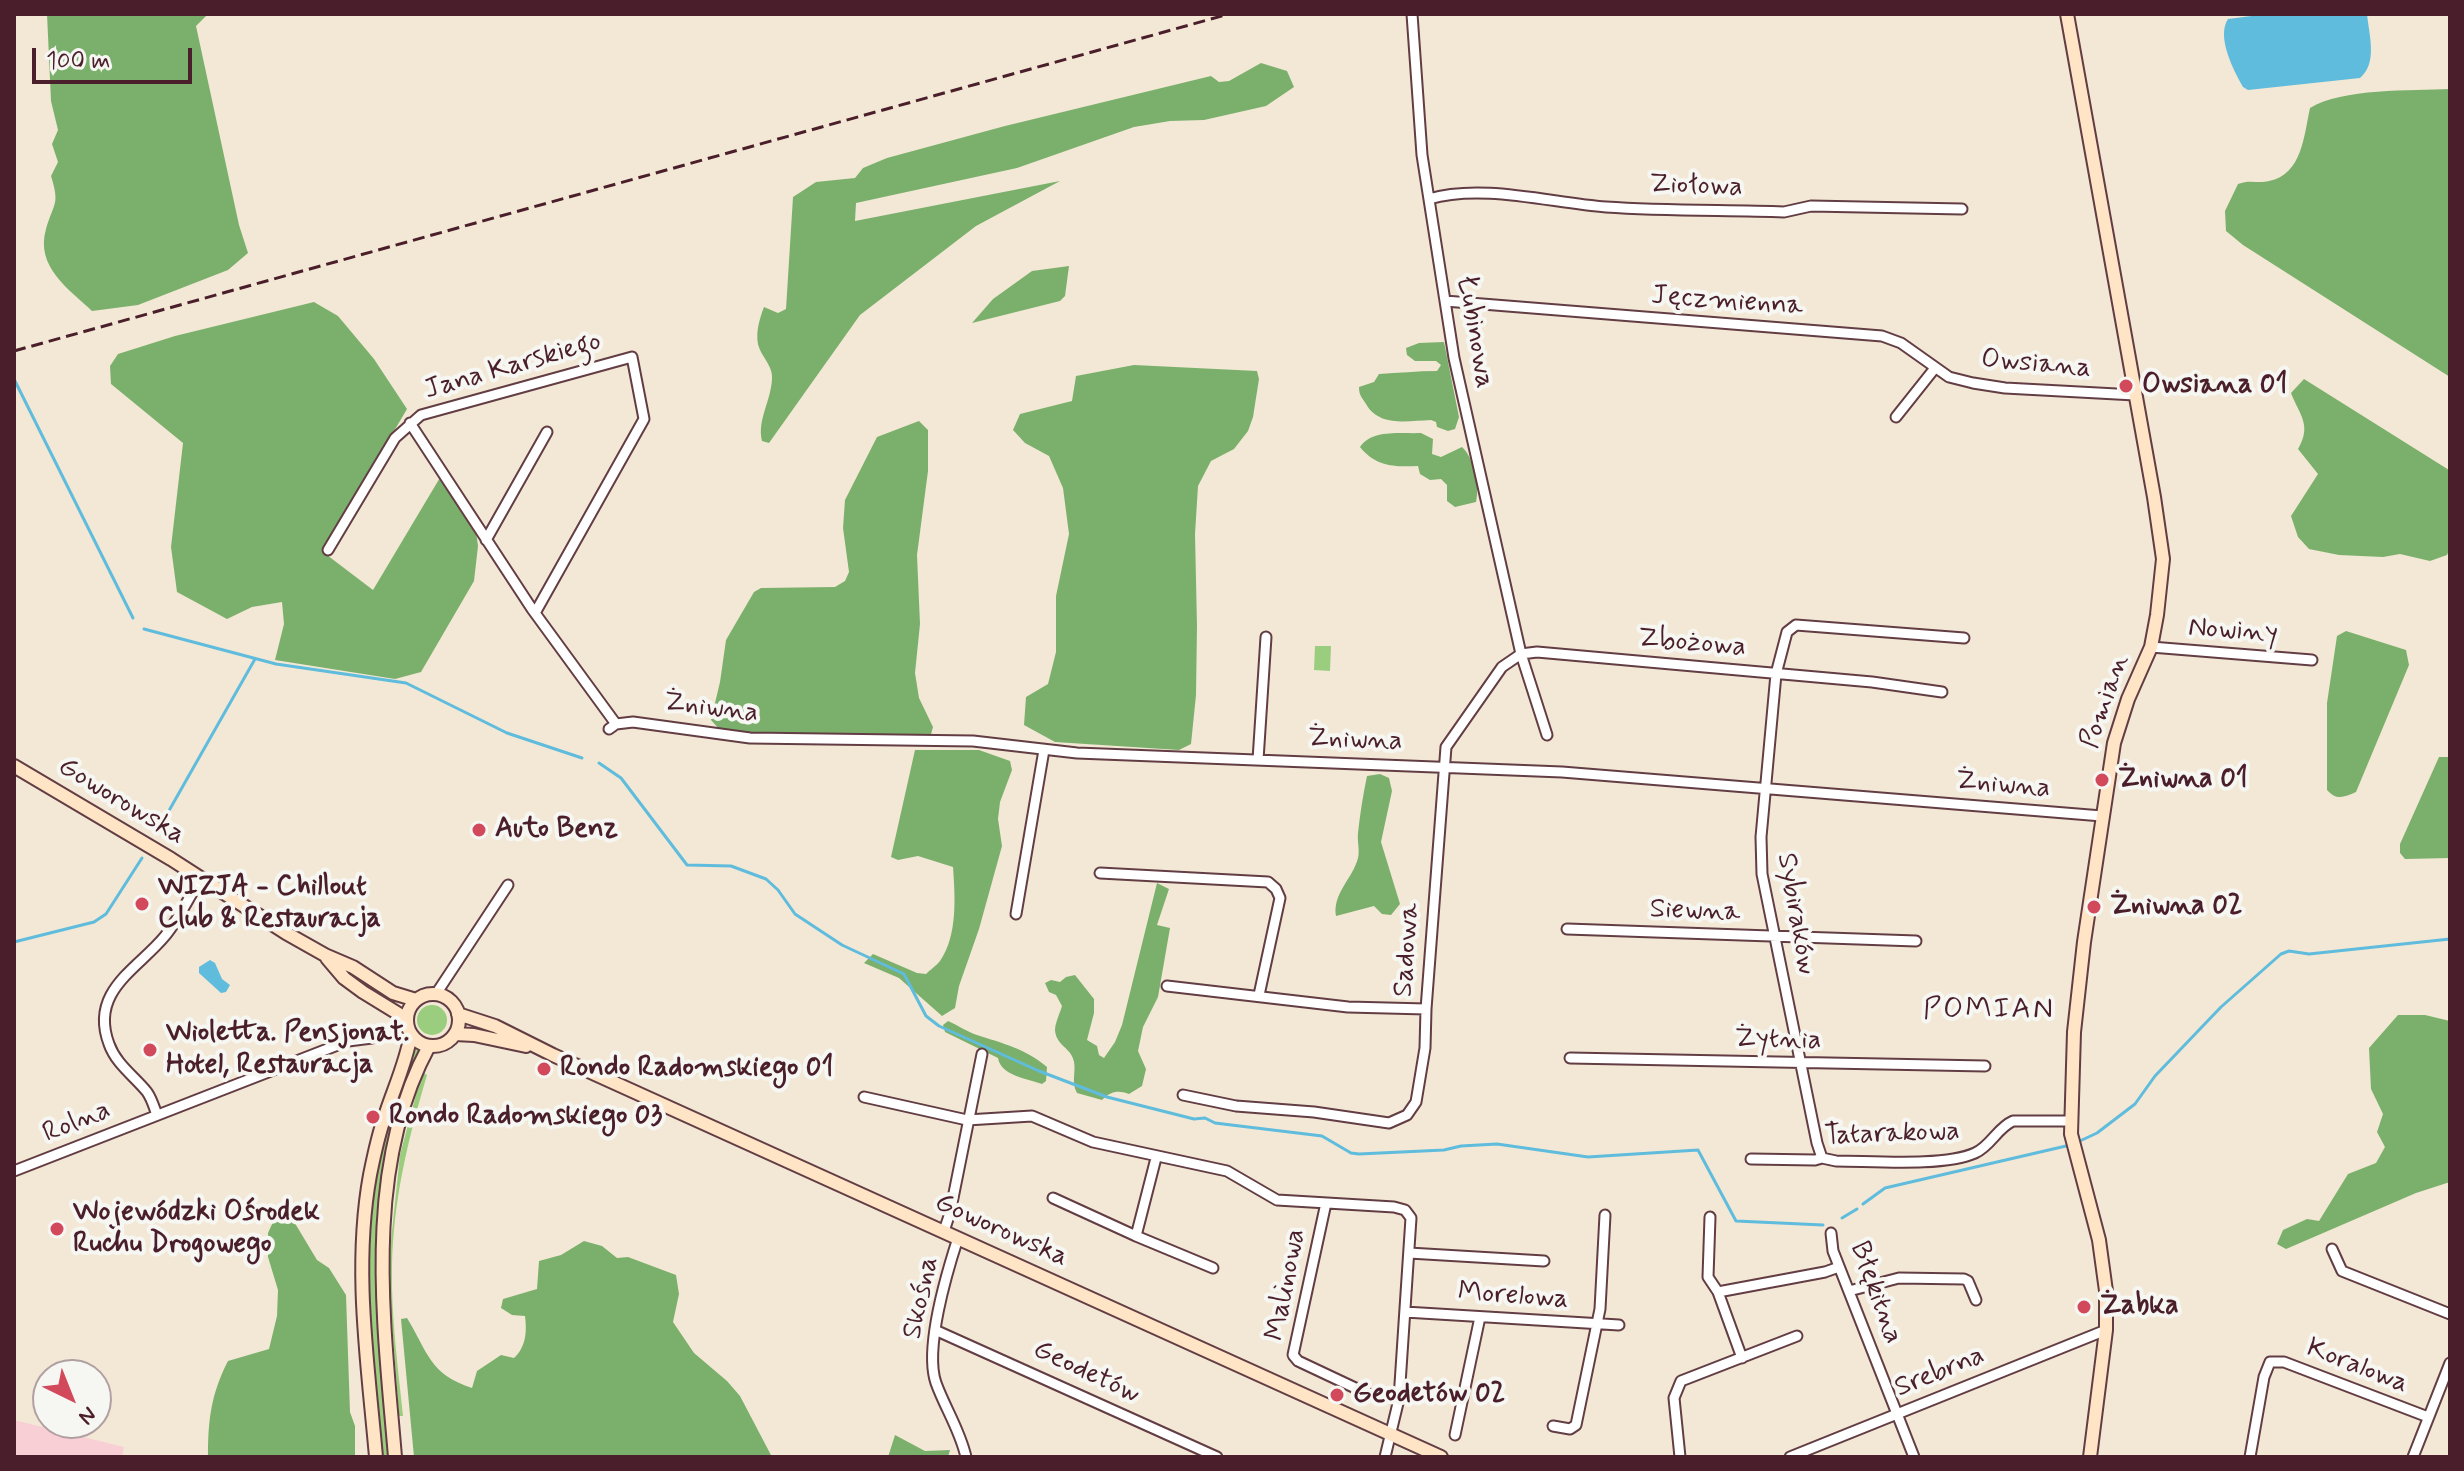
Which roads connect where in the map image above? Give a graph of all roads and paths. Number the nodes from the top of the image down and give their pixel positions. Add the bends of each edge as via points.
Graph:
1 (1412, 14) edge
2 (2067, 14) edge
3 (1429, 199) junction
4 (1962, 209) dead end
5 (1445, 301) junction
6 (1935, 368) junction
7 (2135, 395) junction
8 (1896, 417) dead end
9 (410, 423) junction
10 (547, 432) dead end
11 (486, 540) junction
12 (328, 550) dead end
13 (535, 613) junction
14 (1266, 637) dead end
15 (1964, 638) dead end
16 (2151, 647) junction
17 (1521, 654) junction
18 (2312, 660) dead end
19 (1776, 674) junction
20 (1942, 692) dead end
21 (1547, 735) dead end
22 (1044, 750) junction
23 (1258, 760) junction
24 (14, 766) edge
25 (1443, 766) junction
26 (1767, 788) junction
27 (2102, 816) junction
28 (1100, 873) dead end
29 (201, 878) junction
30 (508, 885) dead end
31 (1016, 914) dead end
32 (1567, 929) dead end
33 (1776, 937) junction
34 (1916, 941) dead end
35 (325, 955) junction
36 (1167, 986) dead end
37 (436, 994) junction
38 (1259, 995) junction
39 (416, 1000) junction
40 (1426, 1009) junction
41 (458, 1014) junction
42 (407, 1019) junction
43 (411, 1034) junction
44 (455, 1034) junction
45 (372, 1038) dead end
46 (429, 1046) junction
47 (541, 1049) junction
48 (982, 1054) dead end
49 (1570, 1058) dead end
50 (1801, 1064) junction
51 (1985, 1066) dead end
52 (1183, 1095) dead end
53 (864, 1097) dead end
54 (157, 1115) junction
55 (967, 1120) junction
56 (2070, 1121) junction
57 (1156, 1158) junction
58 (1822, 1158) junction
59 (1751, 1159) dead end
60 (14, 1171) edge
61 (1053, 1198) dead end
62 (1326, 1203) junction
63 (1605, 1215) dead end
64 (1710, 1217) dead end
65 (944, 1231) junction
66 (1831, 1233) dead end
67 (1136, 1236) junction
68 (958, 1238) junction
69 (2332, 1249) dead end
70 (1409, 1253) junction
71 (1544, 1261) dead end
72 (1839, 1267) junction
73 (1213, 1268) dead end
74 (1849, 1291) junction
75 (1718, 1292) junction
76 (1976, 1300) dead end
77 (1405, 1312) junction
78 (2450, 1314) edge
79 (1480, 1317) junction
80 (1597, 1324) junction
81 (1619, 1325) dead end
82 (935, 1330) junction
83 (2106, 1330) junction
84 (1797, 1336) dead end
85 (1742, 1358) junction
86 (2450, 1363) edge
87 (1399, 1399) junction
88 (1897, 1414) junction
89 (2428, 1417) junction
90 (1553, 1426) dead end
91 (1392, 1434) junction
92 (1455, 1435) dead end
93 (376, 1457) edge
94 (395, 1457) edge
95 (966, 1457) edge
96 (1217, 1457) edge
97 (1385, 1457) edge
98 (1441, 1457) edge
99 (1680, 1457) edge
100 (1790, 1457) edge
101 (1914, 1457) edge
102 (2090, 1457) edge
103 (2250, 1457) edge
104 (2413, 1457) edge

1 - 3 street, Łubinowa
2 - 7 street, Pomian
3 - 4 street, Ziołowa via 1450,192 1605,207
3 - 5 street, Łubinowa
5 - 6 street, Jęczmienna via 1882,336
5 - 17 street, Łubinowa
6 - 7 street, Owsiana via 1949,377 2005,388
6 - 8 street
7 - 16 street, Pomian via 2163,559
9 - 11 street
9 - 12 street via 395,438
9 - 13 street, Jana Karskiego via 421,415 632,357 644,419
10 - 11 street
11 - 13 street
13 - 22 street, Żniwna via 612,726 633,722 750,738 973,741
14 - 23 street
15 - 19 street, Sybiraków via 1796,625 1787,632
16 - 18 street, Nowiny
16 - 27 street, Pomian via 2118,728
17 - 19 street, Zbożowa
17 - 21 street
17 - 25 street, Sadowa via 1502,667 1449,741
19 - 20 street, Zbożowa
19 - 26 street, Sybiraków
22 - 23 street, Żniwna
22 - 31 street
23 - 25 street, Żniwna
24 - 29 street, Goworowska
25 - 26 street, Żniwna
25 - 40 street, Sadowa
26 - 27 street, Żniwna
26 - 33 street, Sybiraków via 1760,856
27 - 56 street, Pomian via 2077,994
28 - 38 street via 1268,882 1280,898
29 - 35 street, Goworowska
29 - 54 street, Rolna via 169,932 116,984 106,1009 110,1048 150,1097
30 - 37 street
32 - 33 street, Siewna
33 - 34 street, Siewna
33 - 50 street, Sybiraków
35 - 39 street, Goworowska
35 - 42 street, Goworowska via 344,978
36 - 38 street
37 - 39 street
37 - 41 street via 450,1001
38 - 40 street via 1348,1007
39 - 42 street
40 - 52 street, Sadowa via 1416,1102 1407,1115 1389,1123
41 - 44 street
41 - 47 street, Goworowska
42 - 43 street
43 - 46 street
43 - 93 street via 383,1119 364,1224 363,1303
44 - 46 street via 444,1044
44 - 47 street, Goworowska
45 - 54 street, Rolna via 348,1041
46 - 94 street via 396,1142 382,1240
47 - 65 street, Goworowska
48 - 55 street
49 - 50 street, Żytnia
50 - 51 street, Żytnia
50 - 58 street, Sybiraków
53 - 55 street
54 - 60 street, Rolna
55 - 57 street via 1032,1116 1093,1142
55 - 65 street
56 - 58 street, Tatarakowa via 2013,1121 1987,1146 1957,1158
56 - 83 street, Pomian via 2103,1261
57 - 62 street via 1227,1171 1273,1199
57 - 67 street
58 - 59 street, Tatarakowa
61 - 67 street
62 - 70 street via 1405,1210 1411,1218
62 - 87 street, Malinowa via 1293,1355 1368,1394
63 - 80 street
64 - 75 street via 1707,1270
65 - 68 street, Goworowska
66 - 72 street, Błękitna
67 - 73 street
68 - 82 street, Skośna
68 - 91 street, Goworowska
69 - 78 street via 2342,1271
70 - 71 street
70 - 77 street
72 - 74 street, Błękitna
72 - 75 street
74 - 76 street via 1899,1278 1964,1279
74 - 88 street, Błękitna
75 - 85 street
77 - 79 street, Morelowa
77 - 87 street
79 - 80 street, Morelowa
79 - 92 street
80 - 81 street, Morelowa
80 - 90 street via 1576,1425
82 - 95 street, Skośna via 936,1382
82 - 96 street, Geodetów
83 - 88 street, Srebrna
83 - 102 street, Pomian
84 - 85 street
85 - 99 street via 1677,1386
86 - 89 street
87 - 91 street
88 - 100 street, Srebrna
88 - 101 street, Błękitna
89 - 103 street, Koralowa via 2284,1362 2270,1362
89 - 104 street
91 - 97 street
91 - 98 street, Goworowska

